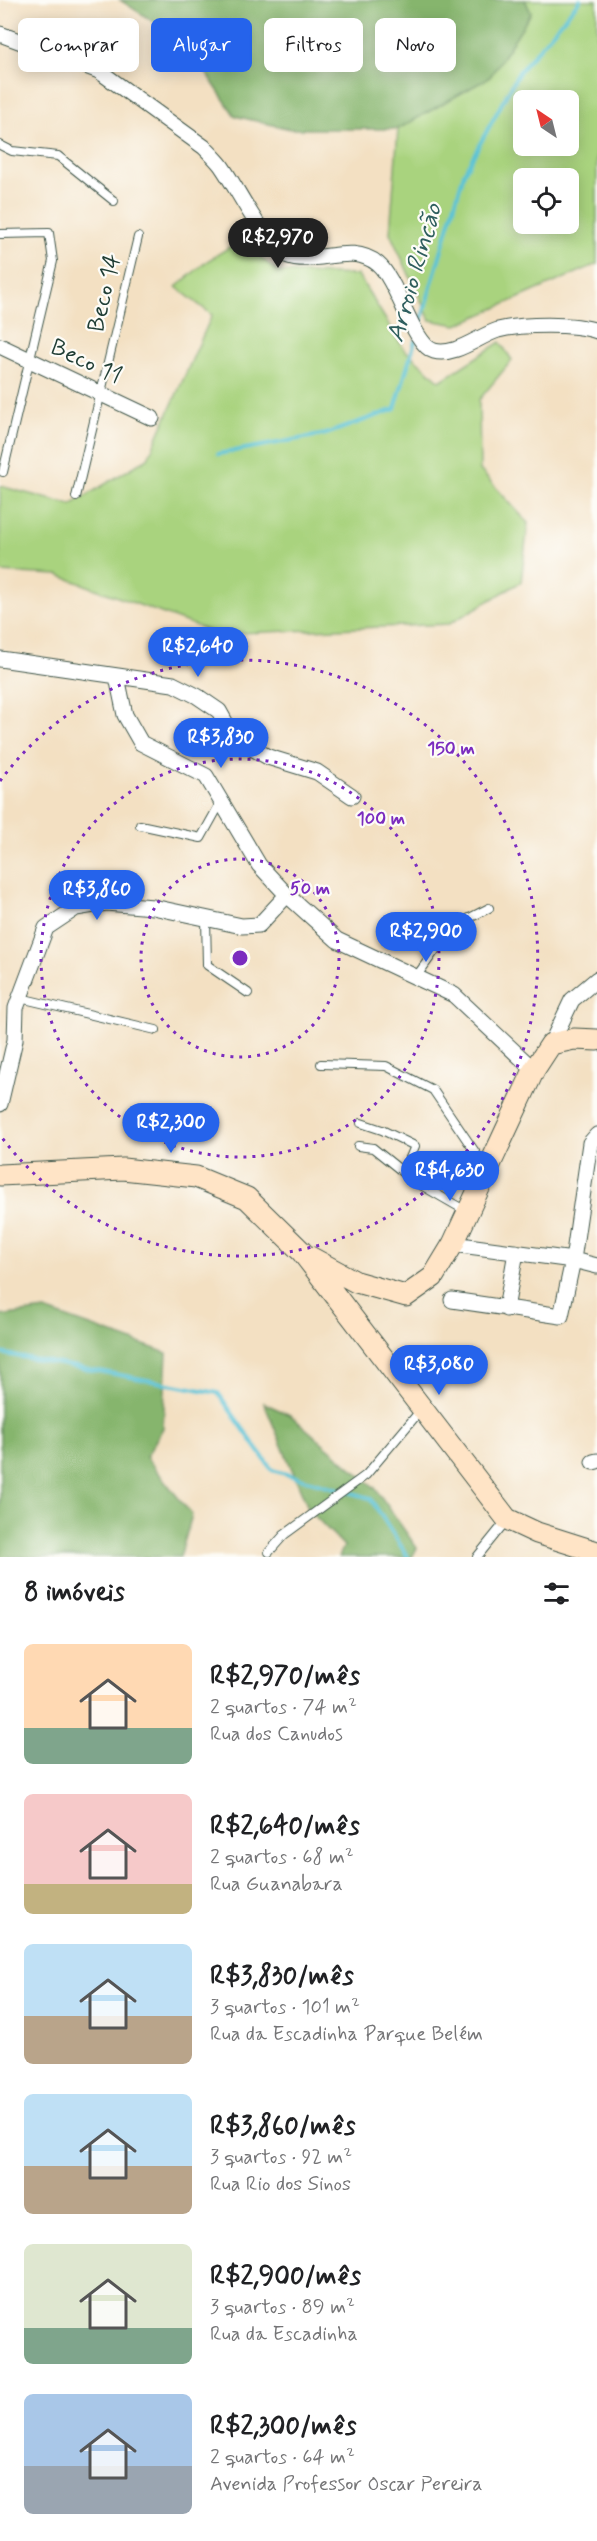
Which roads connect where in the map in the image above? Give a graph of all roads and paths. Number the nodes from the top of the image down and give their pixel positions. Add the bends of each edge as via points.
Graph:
1 (0, 34) edge
2 (0, 145) edge
3 (114, 201) dead end
4 (0, 234) edge
5 (138, 237) dead end
6 (597, 332) edge
7 (0, 346) edge
8 (30, 361) junction
9 (102, 394) junction
10 (152, 418) dead end
11 (3, 472) dead end
12 (76, 497) dead end
13 (0, 659) edge
14 (117, 677) junction
15 (352, 796) dead end
16 (221, 802) junction
17 (140, 825) dead end
18 (286, 895) junction
19 (489, 908) dead end
20 (206, 918) junction
21 (416, 977) junction
22 (597, 979) edge
23 (248, 993) dead end
24 (20, 998) junction
25 (156, 1030) dead end
26 (597, 1040) edge
27 (551, 1044) junction
28 (321, 1064) dead end
29 (534, 1070) junction
30 (0, 1104) edge
31 (361, 1124) dead end
32 (597, 1135) edge
33 (358, 1146) dead end
34 (487, 1170) junction
35 (404, 1172) junction
36 (0, 1175) edge
37 (467, 1212) junction
38 (453, 1244) junction
39 (302, 1252) junction
40 (516, 1252) junction
41 (573, 1260) junction
42 (597, 1266) edge
43 (452, 1300) dead end
44 (506, 1309) junction
45 (423, 1407) junction
46 (507, 1519) junction
47 (269, 1552) dead end
48 (594, 1554) edge
49 (477, 1557) edge

1 - 6 street via 99,70 204,147 219,163 272,244 285,254 311,259 343,253 364,256 378,264 388,275 422,343 434,351 450,350 499,330 554,325
2 - 3 lane via 12,151 58,156
4 - 8 lane via 49,233 53,261
5 - 9 lane, Beco 14
7 - 8 street, Beco 11
8 - 9 street, Beco 11
8 - 11 lane
9 - 10 street, Beco 11
9 - 12 lane, Beco 14
13 - 14 street
14 - 15 street via 173,684 219,711 234,738 268,757 317,772
14 - 16 street via 125,715 141,744 206,776
16 - 17 lane via 201,838
16 - 18 street via 259,865
18 - 20 street via 259,925 242,926
18 - 21 street via 338,940
19 - 21 lane via 452,927
20 - 23 lane via 207,965
20 - 24 street via 153,907 106,903 76,908 46,928
21 - 29 street via 454,995
22 - 27 street via 573,1000
24 - 25 lane
24 - 30 street
26 - 27 main road
27 - 29 main road
28 - 34 lane via 386,1066 433,1090
29 - 34 main road
31 - 35 lane via 415,1146
32 - 41 street via 590,1143
33 - 35 lane via 373,1148
34 - 37 main road
35 - 37 lane
36 - 39 main road via 123,1169 196,1176 247,1198
37 - 38 main road
38 - 39 main road via 433,1277 406,1296 357,1282
38 - 40 street
39 - 45 main road
40 - 41 street
40 - 44 street
41 - 42 street
41 - 44 street via 561,1316
43 - 44 street
45 - 46 main road
45 - 47 lane via 366,1475 284,1535
46 - 48 main road
46 - 49 lane

